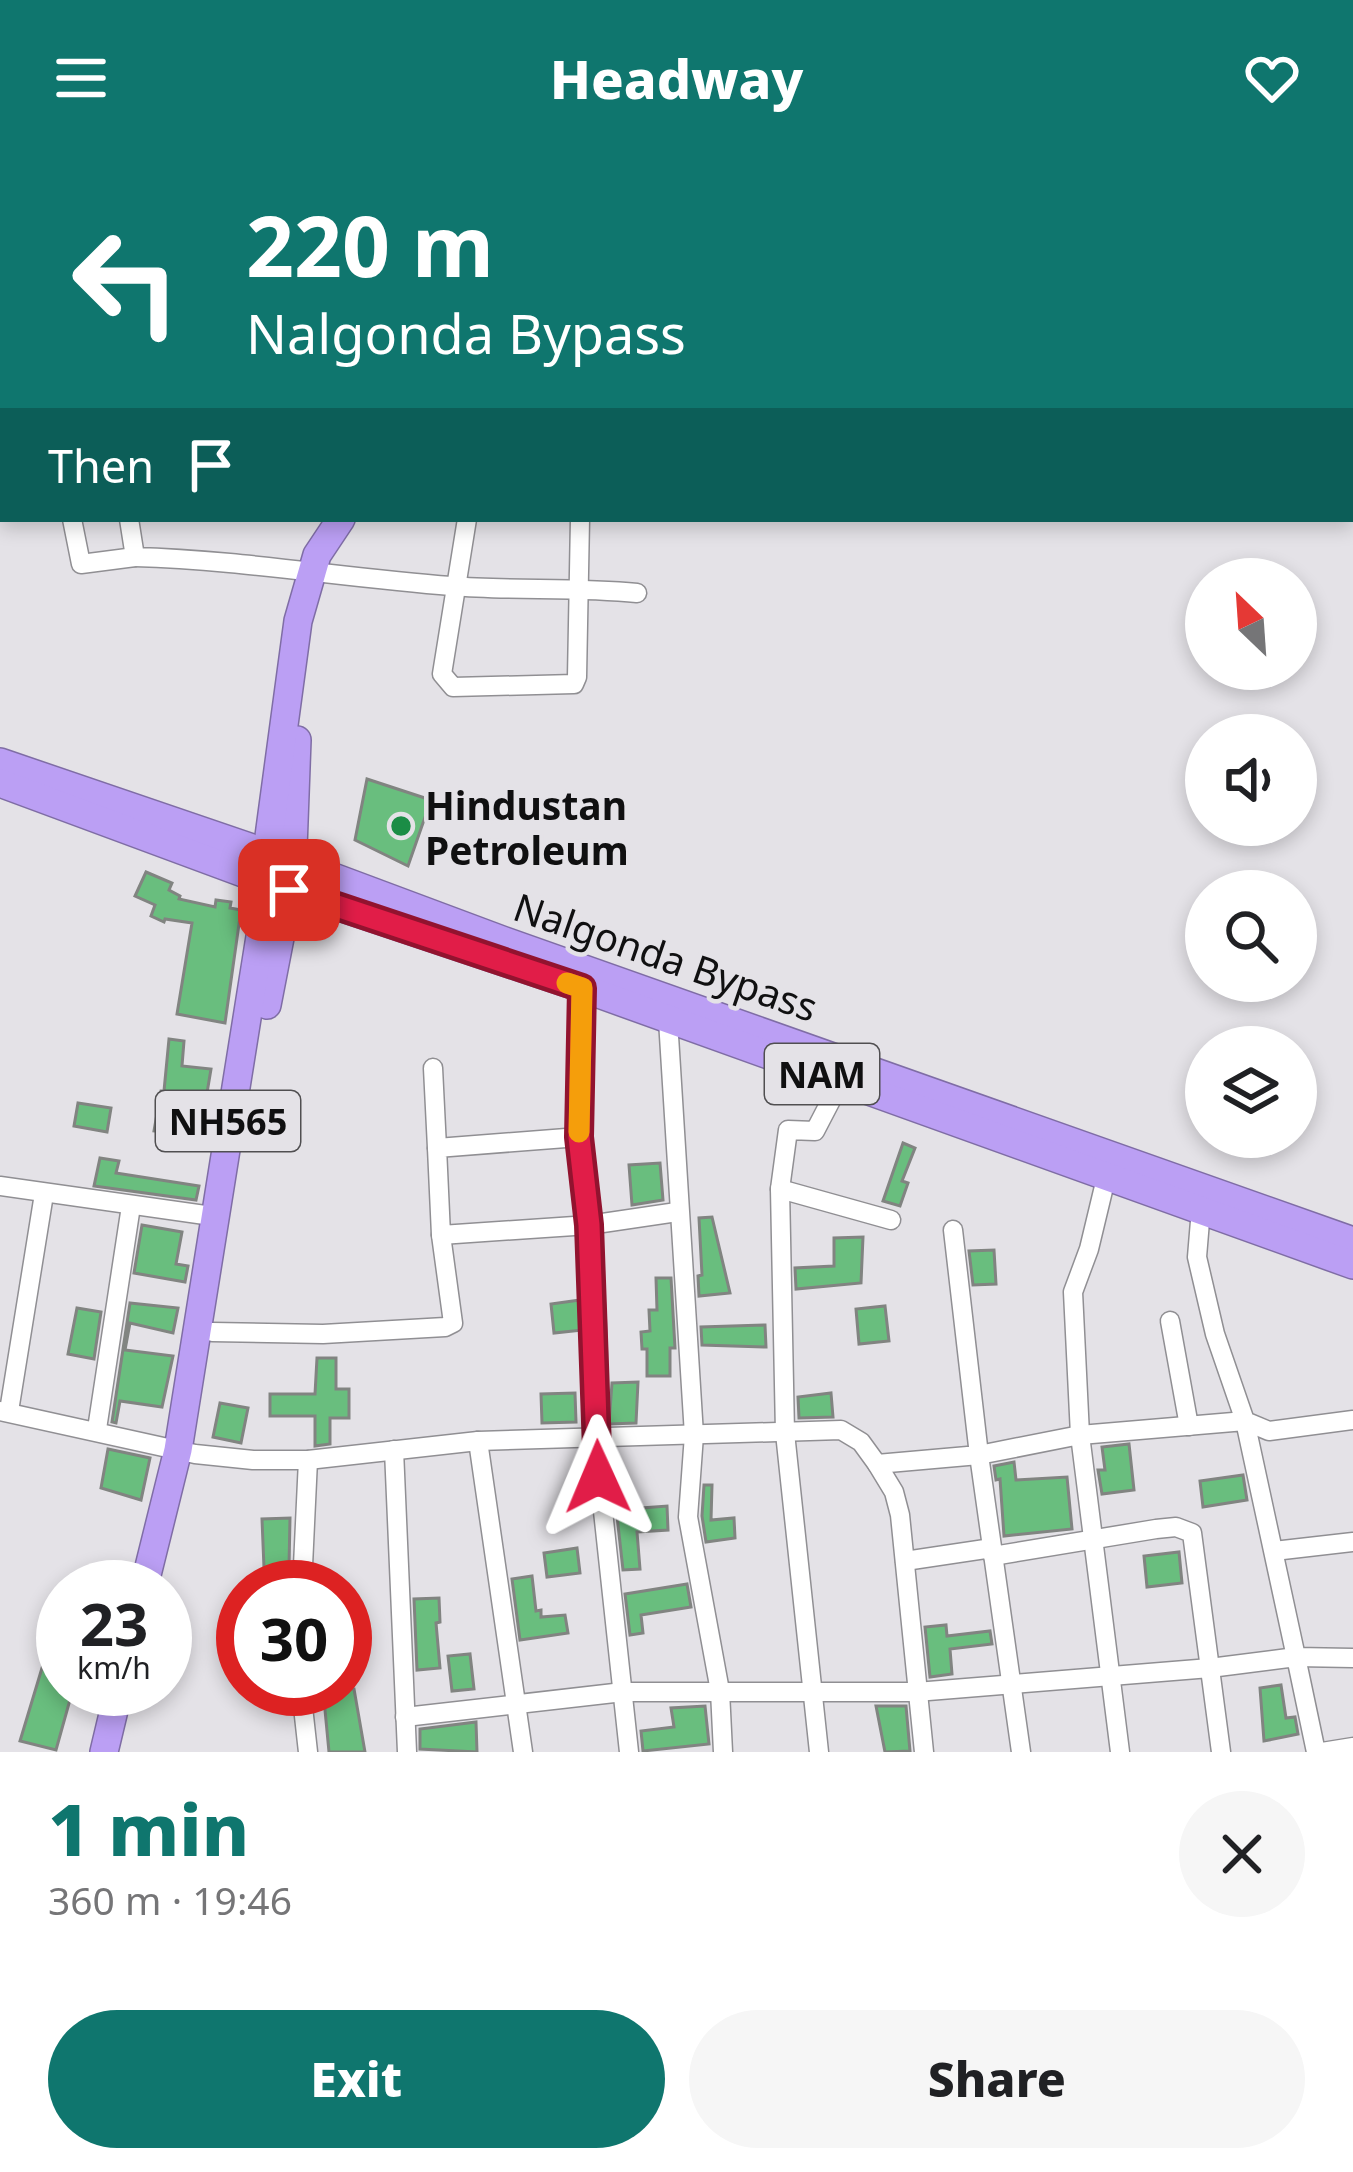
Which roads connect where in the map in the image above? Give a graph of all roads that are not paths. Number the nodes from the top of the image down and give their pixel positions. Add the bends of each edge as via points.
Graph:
1 (73, 522) edge
2 (130, 522) edge
3 (339, 522) edge
4 (467, 522) edge
5 (580, 522) edge
6 (136, 557) junction
7 (312, 573) junction
8 (457, 587) junction
9 (577, 587) junction
10 (637, 593) dead end
11 (0, 762) edge
12 (0, 783) edge
13 (278, 872) junction
14 (582, 988) junction
15 (668, 1020) junction
16 (433, 1068) dead end
17 (841, 1081) junction
18 (579, 1137) junction
19 (437, 1148) junction
20 (1107, 1174) junction
21 (0, 1186) edge
22 (780, 1189) junction
23 (44, 1194) junction
24 (131, 1205) junction
25 (1202, 1209) junction
26 (677, 1213) junction
27 (212, 1216) junction
28 (891, 1220) dead end
29 (589, 1225) junction
30 (953, 1230) dead end
31 (442, 1235) junction
32 (1353, 1240) edge
33 (1353, 1265) edge
34 (1170, 1321) dead end
35 (212, 1332) junction
36 (4, 1411) edge
37 (1353, 1420) edge
38 (1245, 1421) junction
39 (1189, 1426) junction
40 (97, 1430) junction
41 (785, 1433) junction
42 (1080, 1435) junction
43 (694, 1436) junction
44 (595, 1437) junction
45 (478, 1442) junction
46 (394, 1450) junction
47 (186, 1452) junction
48 (979, 1455) junction
49 (308, 1460) junction
50 (877, 1464) junction
51 (1096, 1538) junction
52 (1353, 1541) edge
53 (1274, 1551) junction
54 (992, 1552) junction
55 (152, 1560) edge
56 (167, 1560) edge
57 (303, 1560) edge
58 (904, 1561) junction
59 (1296, 1657) junction
60 (1353, 1658) edge
61 (1210, 1668) junction
62 (1110, 1674) junction
63 (1010, 1682) junction
64 (721, 1691) junction
65 (623, 1692) junction
66 (809, 1692) junction
67 (916, 1692) junction
68 (516, 1706) junction
69 (113, 1716) edge
70 (130, 1716) edge
71 (304, 1716) edge
72 (405, 1717) junction
73 (1353, 1747) edge
74 (104, 1752) edge
75 (122, 1752) edge
76 (308, 1752) edge
77 (407, 1752) edge
78 (523, 1752) edge
79 (629, 1752) edge
80 (723, 1752) edge
81 (819, 1752) edge
82 (924, 1752) edge
83 (1021, 1752) edge
84 (1120, 1752) edge
85 (1221, 1752) edge
86 (1319, 1752) edge

1 - 6 street via 81,564
2 - 6 street
3 - 7 highway, NH565
4 - 8 street
5 - 9 street
6 - 7 street
7 - 8 street
7 - 13 highway, NH565 via 298,621
8 - 9 street
8 - 9 street via 442,674 453,687 574,684
9 - 10 street
11 - 13 highway, Nalgonda Bypass / NAM
12 - 13 highway, Nalgonda Bypass / NAM
13 - 14 highway, Nalgonda Bypass / NAM
13 - 27 highway, NH565 via 262,918
13 - 32 highway, Nalgonda Bypass / NAM via 502,940
13 - 35 highway, NH565
14 - 15 highway, Nalgonda Bypass / NAM
14 - 18 street
15 - 17 highway, Nalgonda Bypass / NAM
15 - 26 street
16 - 19 street
17 - 20 highway, Nalgonda Bypass / NAM
17 - 22 street via 815,1131 788,1130
18 - 19 street
18 - 29 street
19 - 31 street
20 - 25 highway, Nalgonda Bypass / NAM
20 - 42 street via 1073,1292
21 - 23 street
22 - 28 street
22 - 41 street
23 - 24 street
23 - 36 street
24 - 27 street
24 - 40 street
25 - 33 highway, Nalgonda Bypass / NAM
25 - 38 street via 1197,1257
26 - 29 street
26 - 43 street
27 - 47 highway, NH565
29 - 31 street
29 - 44 street
30 - 48 street
31 - 35 street via 453,1323 445,1328
34 - 39 street
35 - 47 highway, NH565
36 - 40 street
37 - 38 street via 1269,1431
38 - 39 street
38 - 53 street
39 - 42 street
40 - 47 street
41 - 43 street
41 - 50 street via 841,1430
41 - 66 street
42 - 48 street
42 - 51 street
43 - 44 street
43 - 64 street via 688,1517
44 - 45 street
44 - 65 street
45 - 46 street
45 - 68 street
46 - 49 street
46 - 72 street
47 - 49 street
47 - 55 highway, NH565
47 - 56 highway, NH565
48 - 50 street
48 - 54 street
49 - 57 street
50 - 58 street via 894,1492
51 - 54 street
51 - 61 street via 1176,1527 1192,1533
51 - 62 street
52 - 53 street
53 - 59 street
54 - 58 street
54 - 63 street
58 - 67 street
59 - 60 street
59 - 61 street
59 - 86 street
61 - 62 street
61 - 85 street
62 - 63 street
62 - 84 street
63 - 67 street
63 - 83 street
64 - 65 street
64 - 66 street
64 - 80 street
65 - 68 street
65 - 79 street
66 - 67 street
66 - 81 street
67 - 82 street
68 - 72 street
68 - 78 street
69 - 74 highway
70 - 75 highway
71 - 76 street
72 - 77 street
73 - 86 street

